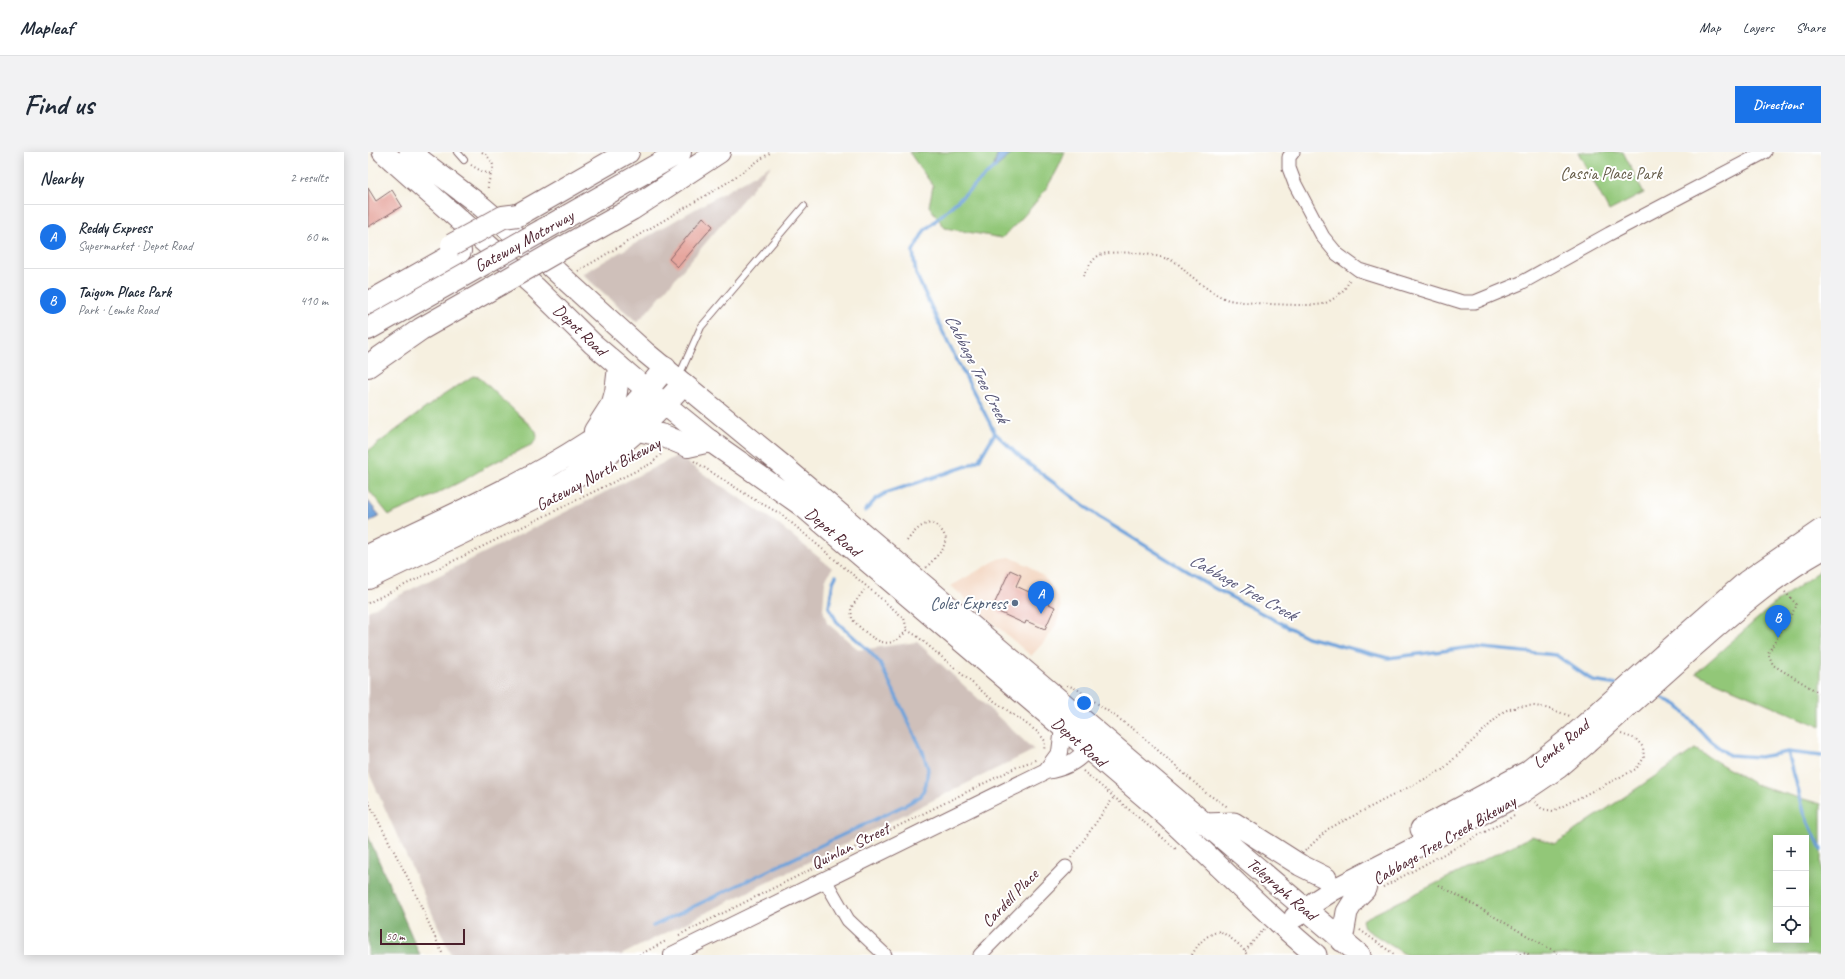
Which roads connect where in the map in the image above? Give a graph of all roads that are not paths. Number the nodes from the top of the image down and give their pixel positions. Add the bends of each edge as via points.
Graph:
1 (383, 152) edge
2 (410, 152) edge
3 (457, 152) edge
4 (628, 152) edge
5 (680, 152) edge
6 (719, 152) edge
7 (1293, 152) edge
8 (1765, 152) edge
9 (464, 160) road end
10 (804, 206) dead end
11 (456, 248) junction
12 (368, 289) edge
13 (368, 303) edge
14 (368, 329) edge
15 (368, 366) edge
16 (619, 367) junction
17 (675, 377) junction
18 (647, 390) junction
19 (665, 404) junction
20 (639, 430) junction
21 (710, 441) junction
22 (588, 442) junction
23 (1821, 530) edge
24 (1821, 550) edge
25 (368, 556) edge
26 (368, 578) edge
27 (1673, 655) junction
28 (1066, 706) junction
29 (1063, 728) junction
30 (1579, 740) junction
31 (1086, 749) junction
32 (1046, 771) junction
33 (1205, 824) junction
34 (1066, 867) road end
35 (1326, 878) junction
36 (825, 880) junction
37 (1375, 880) junction
38 (1301, 905) junction
39 (1275, 925) junction
40 (1342, 941) junction
41 (669, 948) edge
42 (885, 955) edge
43 (980, 955) edge
44 (1316, 955) edge
45 (1360, 955) edge

1 - 16 main road, Depot Road via 529,281
2 - 17 main road, Depot Road via 481,206
3 - 9 lane
4 - 11 highway, Gateway Motorway via 520,214 506,225
5 - 14 highway, Gateway Motorway, bridge
6 - 15 highway, bridge via 632,209 416,332
7 - 8 street via 1289,157 1289,168 1312,218 1337,254 1360,270 1462,302 1475,302 1521,283
10 - 17 lane via 701,327
11 - 12 highway
11 - 13 highway, Gateway Motorway
16 - 18 main road, Depot Road
16 - 22 highway via 613,403
17 - 18 highway
17 - 19 highway
17 - 28 main road, Depot Road
18 - 19 main road, Depot Road
18 - 22 highway via 607,432
19 - 20 highway
19 - 21 main road, Depot Road
20 - 21 highway via 664,436 688,446
20 - 26 highway via 610,453 561,485
21 - 29 main road, Depot Road via 801,505
22 - 25 highway via 567,457 523,481
23 - 27 main road, Lemke Road via 1746,582
24 - 27 main road, Lemke Road via 1780,576
27 - 30 main road, Lemke Road, bridge
28 - 31 street via 1072,720 1085,733
28 - 33 main road, Depot Road
29 - 31 main road, Depot Road
29 - 32 street, Quinlan Street via 1060,752
30 - 35 main road, Lemke Road via 1509,782
30 - 37 main road, Lemke Road via 1558,768 1518,795
31 - 32 street, Quinlan Street via 1074,763
31 - 39 main road, Depot Road via 1180,829
32 - 36 street, Quinlan Street
33 - 35 main road via 1234,823 1300,865
33 - 38 main road, Telegraph Road
34 - 43 street, Cardell Place
35 - 38 main road, Lemke Road via 1312,887
36 - 41 street, Quinlan Street
36 - 42 street via 848,920
37 - 38 main road, Lemke Road via 1333,890
37 - 40 main road via 1355,899 1347,912
38 - 39 main road, Lemke Road
38 - 40 main road, Telegraph Road
39 - 44 main road, Telegraph Road
40 - 45 main road, Telegraph Road

